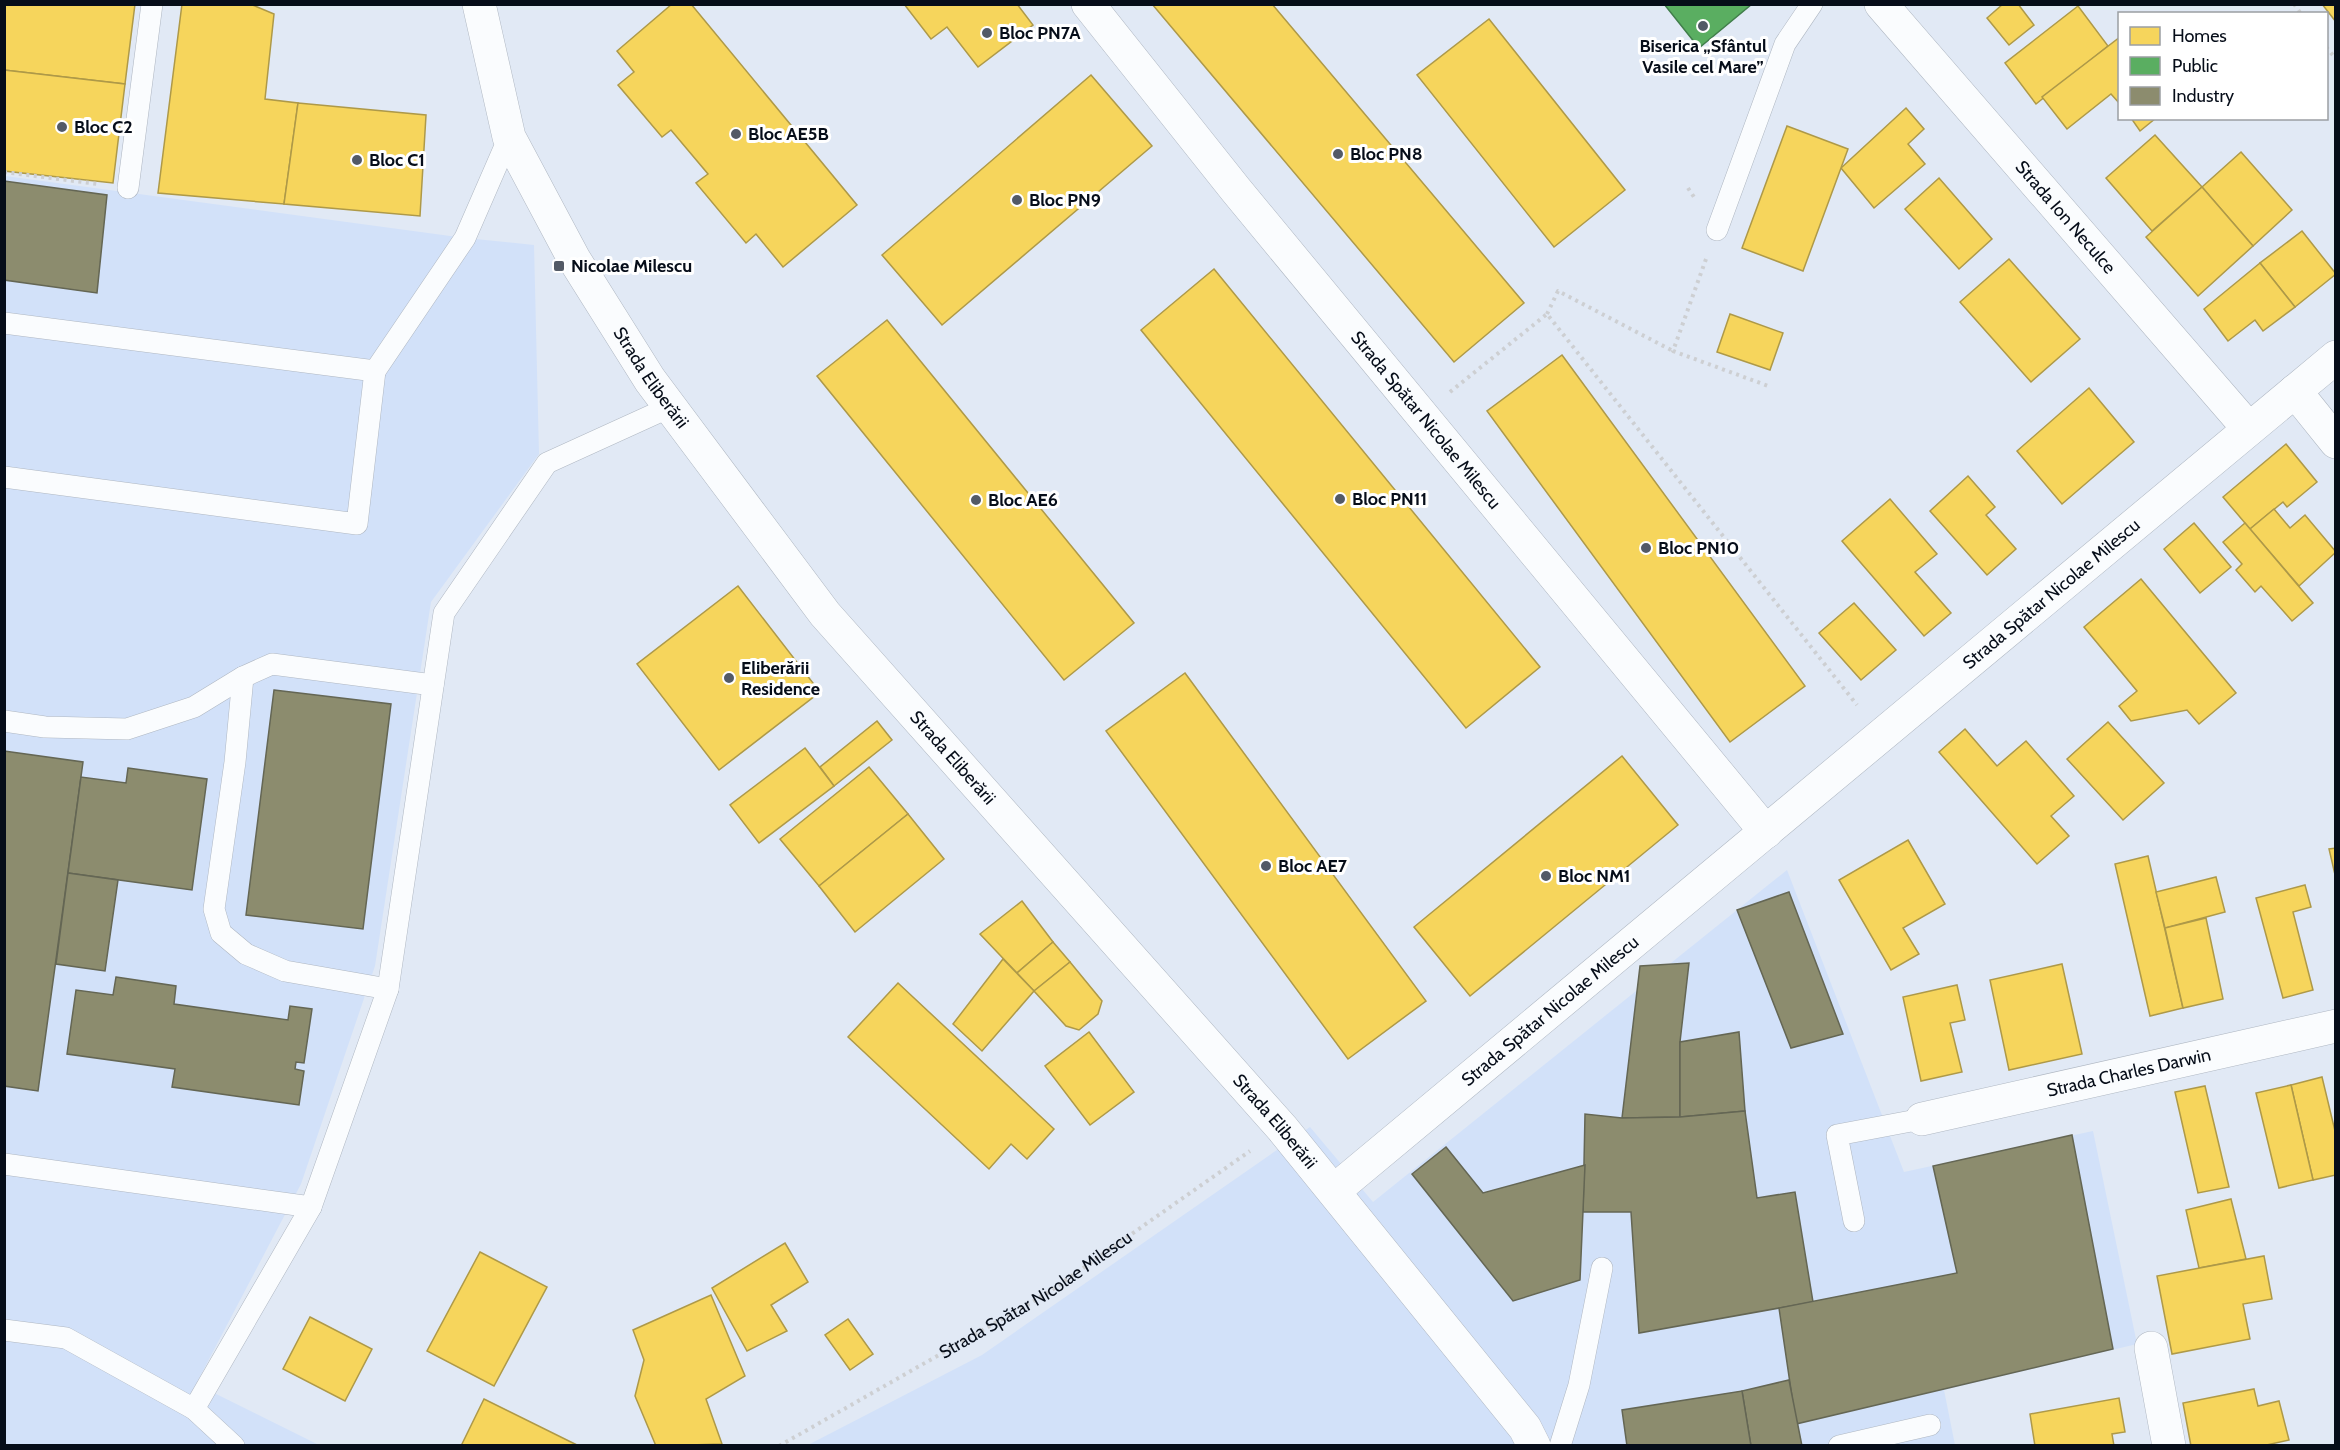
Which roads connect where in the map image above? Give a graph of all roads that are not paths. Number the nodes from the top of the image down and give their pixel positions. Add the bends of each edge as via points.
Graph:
1 (152, 4) edge
2 (479, 4) edge
3 (1088, 4) edge
4 (1812, 4) edge
5 (1881, 4) edge
6 (509, 137) junction
7 (128, 188) road end
8 (1717, 230) road end
9 (4, 323) edge
10 (2336, 357) edge
11 (375, 371) junction
12 (2295, 391) junction
13 (670, 406) junction
14 (2249, 429) junction
15 (2336, 442) edge
16 (4, 477) edge
17 (243, 677) junction
18 (434, 685) junction
19 (4, 722) edge
20 (1766, 832) junction
21 (388, 989) junction
22 (2336, 1026) edge
23 (1922, 1119) joint
24 (4, 1164) edge
25 (1335, 1191) junction
26 (311, 1207) junction
27 (1854, 1221) dead end
28 (1602, 1268) dead end
29 (4, 1330) edge
30 (2151, 1348) dead end
31 (194, 1409) junction
32 (1930, 1425) dead end
33 (1526, 1440) edge
34 (234, 1446) edge
35 (1560, 1446) edge
36 (1839, 1446) edge
37 (2169, 1446) edge

1 - 7 lane
2 - 6 street, Strada Eliberării
3 - 20 street, Strada Spătar Nicolae Milescu via 1421,416
4 - 8 lane via 1785,44
5 - 14 street, Strada Ion Neculce
6 - 11 lane via 465,238
6 - 13 street, Strada Eliberării via 574,259
9 - 11 lane
10 - 12 street, Strada Spătar Nicolae Milescu
11 - 16 lane via 357,524
12 - 14 street, Strada Spătar Nicolae Milescu
12 - 15 street
13 - 18 lane via 547,463 444,613
13 - 25 street, Strada Eliberării via 825,614
14 - 20 street, Strada Spătar Nicolae Milescu
17 - 18 lane via 273,664
17 - 19 lane via 194,707 128,729
17 - 21 lane via 214,909 221,933 246,954 285,971
18 - 21 lane
20 - 25 street, Strada Spătar Nicolae Milescu
21 - 26 lane
22 - 23 street, Strada Charles Darwin
23 - 27 lane via 1837,1135
24 - 26 lane
25 - 33 street, Strada Eliberării
26 - 31 lane
28 - 35 lane via 1579,1385
29 - 31 lane via 66,1338
30 - 37 street
31 - 34 lane
32 - 36 lane

